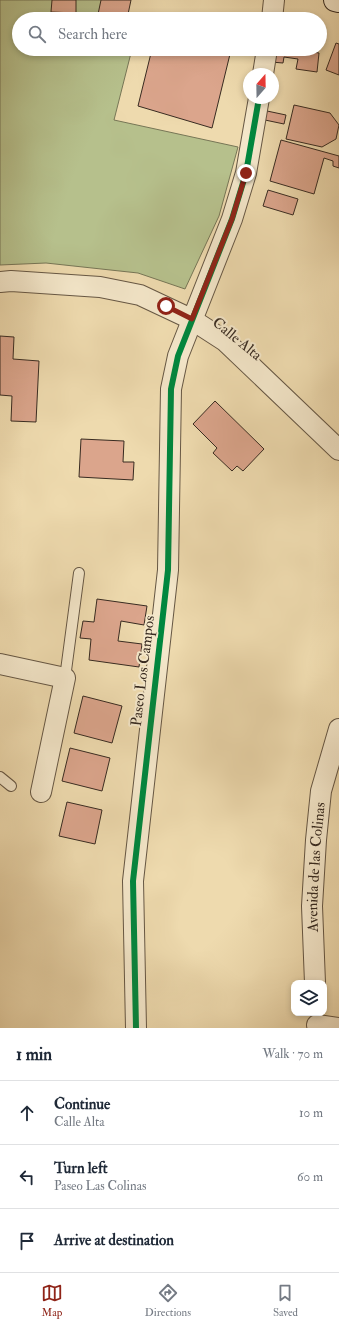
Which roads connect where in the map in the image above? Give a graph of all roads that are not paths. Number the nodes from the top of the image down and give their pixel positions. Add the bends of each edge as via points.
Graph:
1 (274, 0) edge
2 (335, 0) edge
3 (339, 1) edge
4 (273, 12) edge
5 (266, 56) edge
6 (264, 68) edge
7 (258, 104) edge
8 (0, 282) edge
9 (192, 319) junction
10 (339, 450) edge
11 (79, 573) dead end
12 (0, 664) edge
13 (65, 678) junction
14 (339, 730) edge
15 (0, 777) edge
16 (11, 786) dead end
17 (41, 792) dead end
18 (315, 980) edge
19 (317, 1022) edge
20 (136, 1028) edge
21 (339, 1028) edge

1 - 4 street
2 - 3 street
5 - 6 street
7 - 9 street, Paseo Los Campos via 246,173 232,219
8 - 9 street, Calle Alta via 100,287 133,293
9 - 10 street, Calle Alta via 225,341
9 - 20 street, Paseo Los Campos via 178,356 171,389 168,570 133,881
11 - 13 lane
12 - 13 street
13 - 17 street
14 - 18 street, Avenida de las Colinas via 321,791 316,840 312,906
15 - 16 lane
19 - 21 street

